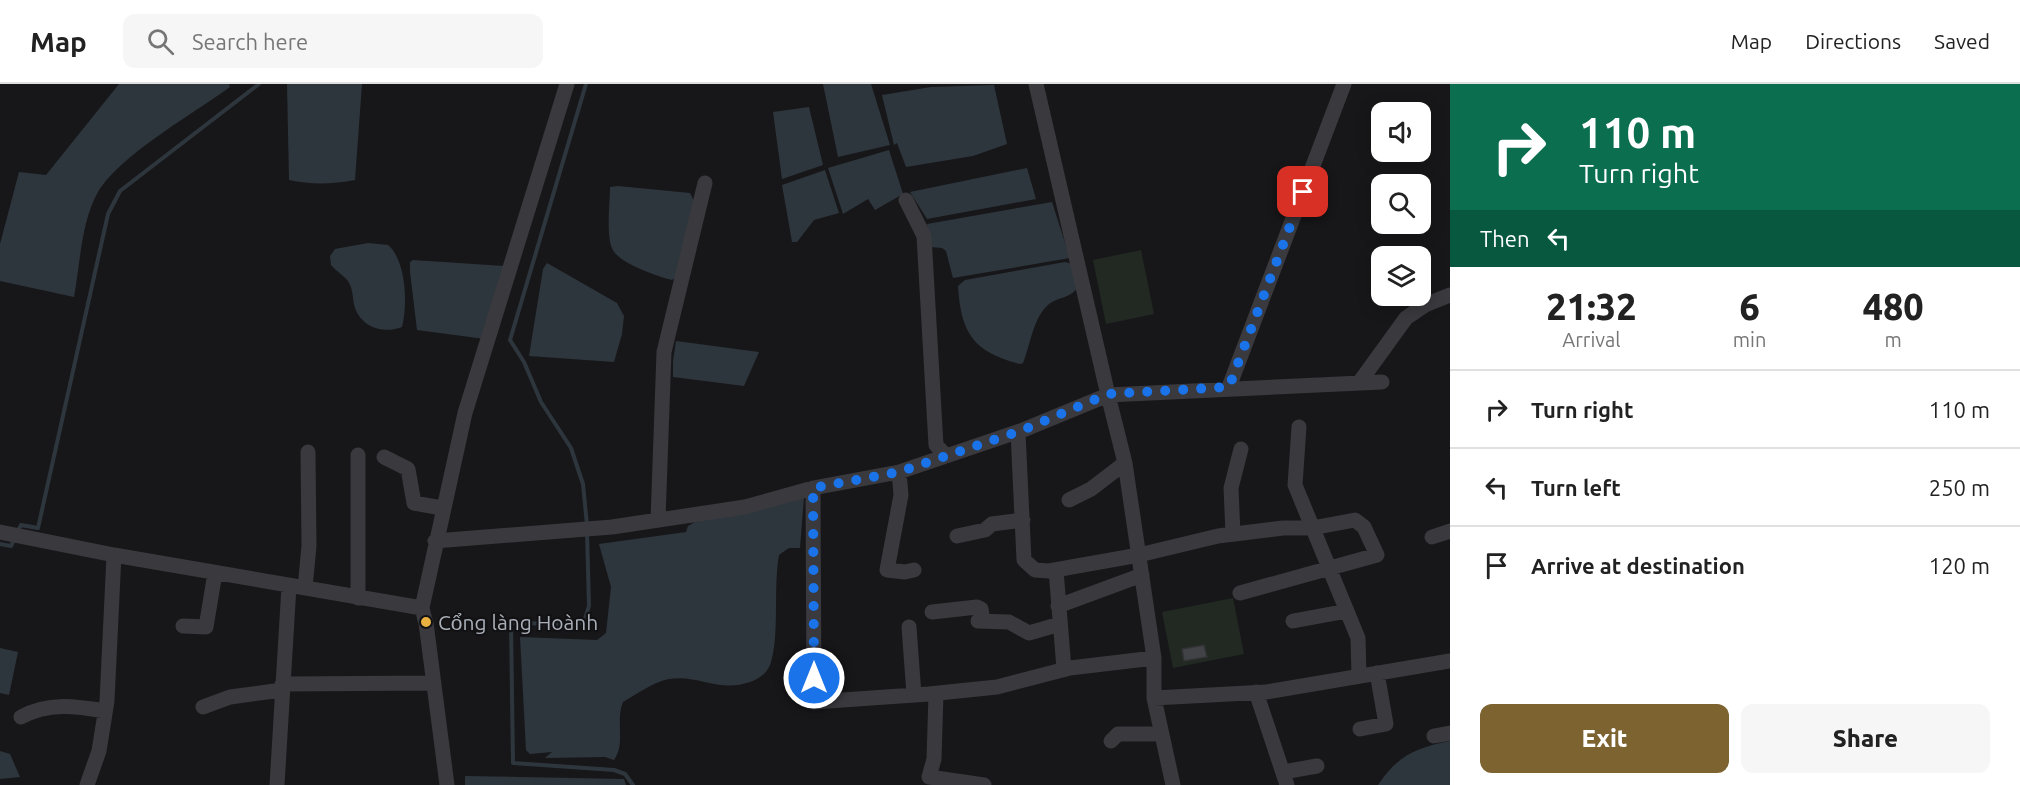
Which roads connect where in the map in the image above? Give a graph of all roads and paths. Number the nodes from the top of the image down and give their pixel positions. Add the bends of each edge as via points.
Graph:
1 (567, 84) edge
2 (1036, 84) edge
3 (1344, 84) edge
4 (705, 183) dead end
5 (906, 200) dead end
6 (1450, 295) edge
7 (1359, 382) junction
8 (1383, 382) dead end
9 (1229, 387) junction
10 (1108, 394) junction
11 (1299, 427) dead end
12 (1018, 432) junction
13 (1241, 450) dead end
14 (308, 452) dead end
15 (358, 455) dead end
16 (946, 456) junction
17 (384, 457) dead end
18 (1125, 463) junction
19 (899, 472) junction
20 (813, 488) junction
21 (1069, 500) dead end
22 (442, 508) junction
23 (658, 520) junction
24 (1023, 520) junction
25 (1312, 528) junction
26 (1450, 531) edge
27 (0, 532) edge
28 (1233, 534) junction
29 (957, 536) dead end
30 (1432, 537) dead end
31 (435, 541) junction
32 (114, 555) junction
33 (1139, 555) junction
34 (914, 570) dead end
35 (1056, 570) junction
36 (1329, 570) junction
37 (215, 573) junction
38 (1142, 575) junction
39 (289, 585) junction
40 (305, 588) junction
41 (1240, 593) dead end
42 (358, 598) junction
43 (1058, 606) junction
44 (1347, 611) junction
45 (932, 612) dead end
46 (424, 617) junction
47 (1293, 621) dead end
48 (1060, 624) junction
49 (183, 626) dead end
50 (909, 627) dead end
51 (1154, 658) junction
52 (1450, 661) edge
53 (1064, 669) junction
54 (1377, 673) junction
55 (1359, 676) junction
56 (434, 684) junction
57 (282, 687) junction
58 (1256, 692) junction
59 (936, 694) junction
60 (914, 695) junction
61 (1154, 698) junction
62 (203, 707) dead end
63 (105, 711) junction
64 (21, 717) dead end
65 (1360, 729) dead end
66 (1450, 733) edge
67 (1162, 734) junction
68 (1434, 736) dead end
69 (1111, 741) dead end
70 (1317, 766) dead end
71 (1285, 779) edge
72 (87, 785) edge
73 (277, 785) edge
74 (447, 785) edge
75 (984, 785) edge
76 (1173, 785) edge

1 - 22 street via 465,413
2 - 10 street
3 - 9 street
4 - 23 street via 664,352
5 - 16 street via 924,236 936,445
6 - 7 street via 1406,318
7 - 8 street
7 - 9 street
9 - 10 street
10 - 12 street
10 - 18 street
11 - 25 street via 1295,485
12 - 16 street
12 - 24 street
13 - 28 street via 1231,488
14 - 40 street via 309,546
15 - 42 street
16 - 19 street
17 - 22 street via 408,469 414,504
18 - 21 street
18 - 33 street
19 - 20 street
19 - 34 street via 901,495 887,570
20 - 23 street via 745,507
20 - 60 street via 814,702
22 - 31 street
23 - 31 street
24 - 29 street via 992,524 986,530
24 - 35 street via 1024,560 1035,570
25 - 28 street
25 - 36 street
25 - 36 street via 1359,521 1377,555
26 - 30 street
27 - 32 street
28 - 33 street
31 - 46 street
32 - 37 street
32 - 63 street
33 - 35 street
33 - 38 street
35 - 43 street
36 - 41 street
36 - 44 street
37 - 39 street
37 - 49 street via 206,627
38 - 43 street
38 - 51 street
39 - 40 street
39 - 57 street
40 - 42 street
42 - 46 street
43 - 48 street
44 - 47 street
44 - 55 street via 1358,638
45 - 48 street via 977,606 981,609 981,621 1009,622 1029,633
46 - 56 street
48 - 53 street
50 - 60 street
51 - 53 street
51 - 61 street
52 - 54 street
53 - 59 street via 997,687
54 - 55 street
54 - 65 street via 1386,724
55 - 58 street
56 - 57 street
56 - 74 street
57 - 62 street via 230,697
57 - 73 street
58 - 61 street
58 - 71 street
59 - 60 street
59 - 75 street via 934,759 928,777
61 - 67 street
63 - 64 street via 73,706 37,708
63 - 72 street via 99,751
66 - 68 street
67 - 69 street via 1118,734
67 - 76 street
70 - 71 street

